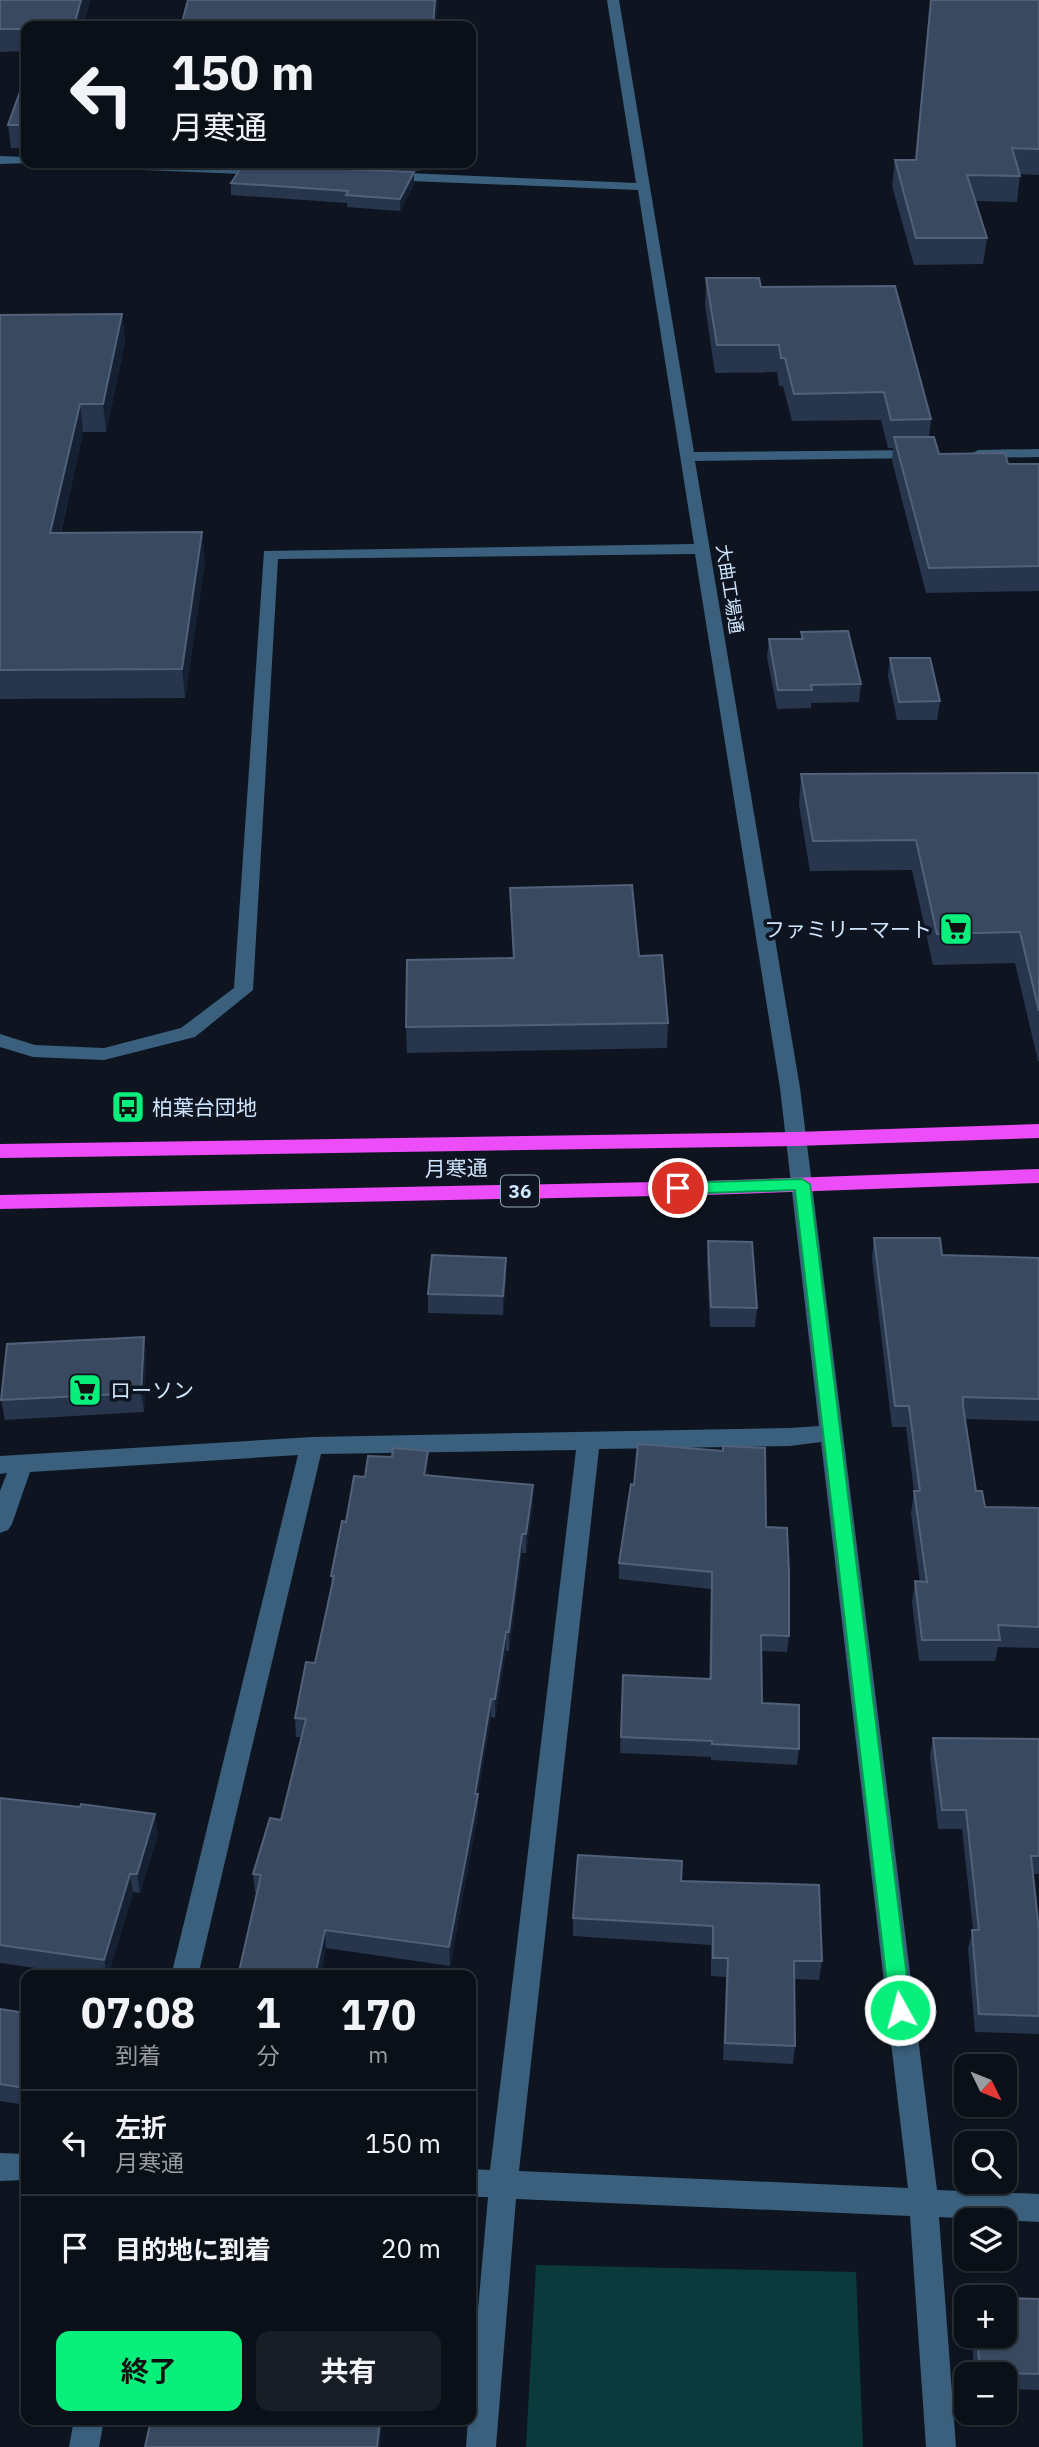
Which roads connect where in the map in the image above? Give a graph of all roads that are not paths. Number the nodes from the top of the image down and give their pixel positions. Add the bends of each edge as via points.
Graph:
1 (613, 0) edge
2 (0, 160) edge
3 (21, 161) edge
4 (189, 168) edge
5 (287, 172) edge
6 (370, 175) edge
7 (645, 187) junction
8 (1039, 453) edge
9 (941, 454) edge
10 (969, 454) edge
11 (689, 457) junction
12 (704, 550) junction
13 (0, 1040) edge
14 (1039, 1131) edge
15 (796, 1139) junction
16 (0, 1151) edge
17 (1039, 1176) edge
18 (802, 1184) junction
19 (0, 1202) edge
20 (830, 1433) junction
21 (589, 1439) junction
22 (312, 1446) junction
23 (10, 1465) edge
24 (0, 1524) edge
25 (185, 1970) edge
26 (0, 2167) edge
27 (21, 2167) edge
28 (476, 2183) edge
29 (503, 2185) junction
30 (924, 2203) junction
31 (1039, 2208) edge
32 (88, 2425) edge
33 (84, 2447) edge
34 (481, 2447) edge
35 (941, 2447) edge

1 - 7 street, 大曲工場通
2 - 3 street
4 - 5 street
6 - 7 street
7 - 11 street, 大曲工場通
8 - 10 street
9 - 11 street
11 - 12 street, 大曲工場通
12 - 13 street via 270,554 243,990 188,1033 104,1054 33,1051
12 - 15 street, 大曲工場通
14 - 15 highway, 月寒通
15 - 16 highway, 月寒通
15 - 18 street, 大曲工場通
17 - 18 highway, 月寒通 / 36
18 - 19 highway, 月寒通 / 36
18 - 20 street, 大曲工場通
20 - 21 street
20 - 30 street, 大曲工場通
21 - 22 street
21 - 29 street
22 - 23 street
22 - 25 street
23 - 24 street
26 - 27 street
28 - 29 street
29 - 30 street
29 - 34 street
30 - 31 street
30 - 35 street, 大曲工場通
32 - 33 street

